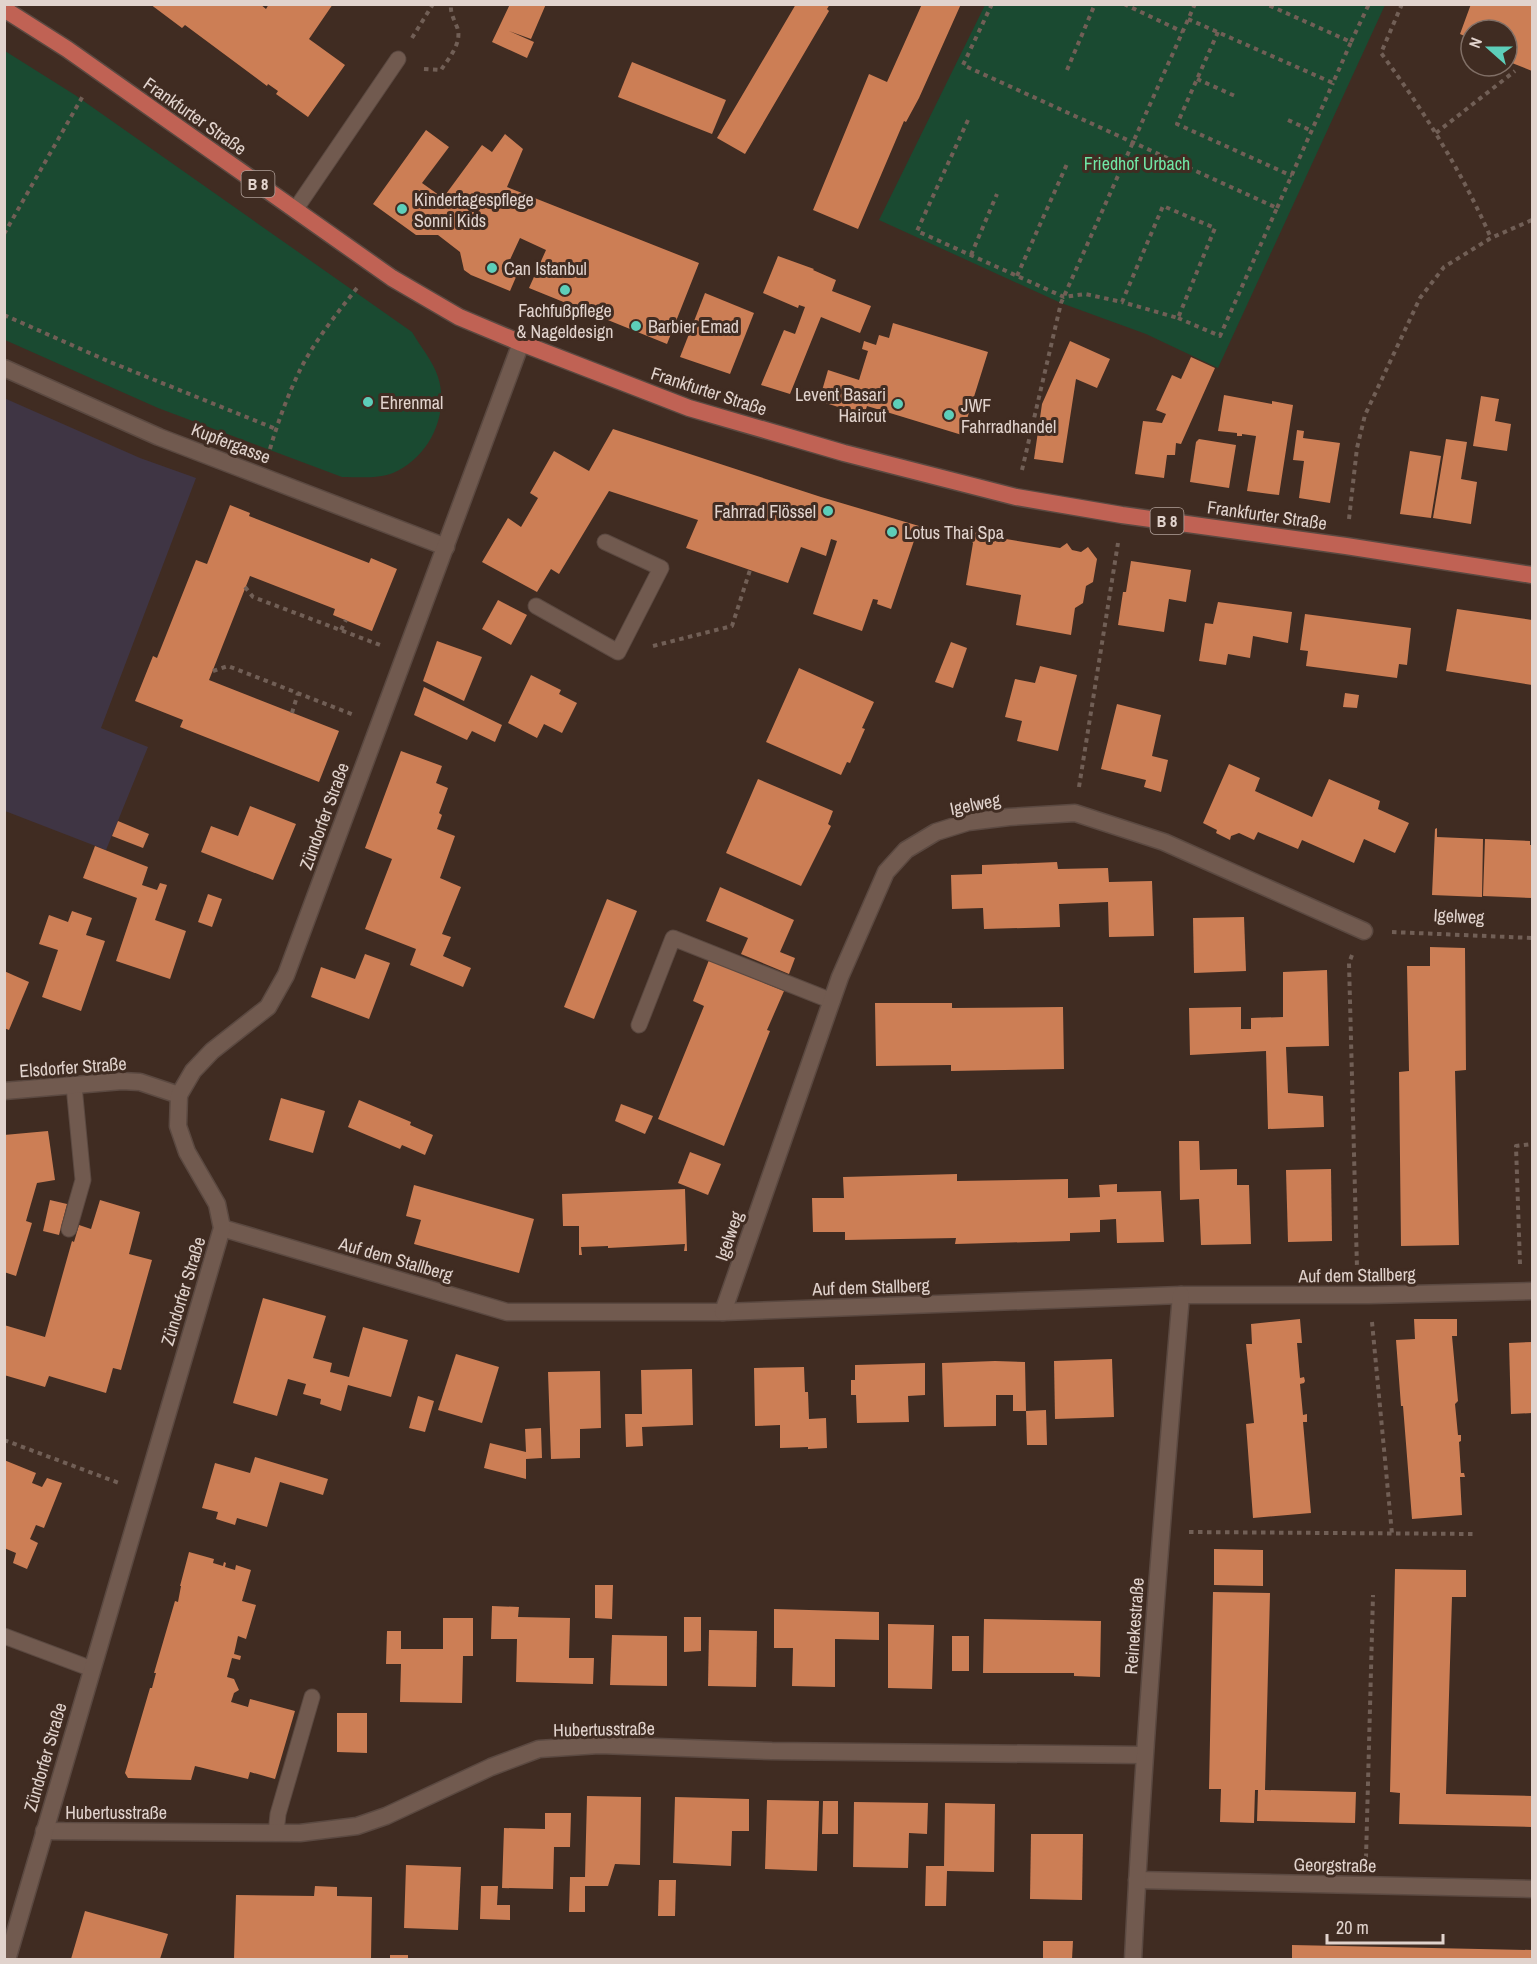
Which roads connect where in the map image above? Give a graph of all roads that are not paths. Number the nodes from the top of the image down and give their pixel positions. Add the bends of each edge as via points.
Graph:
1 (4, 9) edge
2 (398, 59) road end
3 (295, 210) junction
4 (521, 343) junction
5 (4, 368) edge
6 (605, 542) dead end
7 (446, 547) junction
8 (1533, 575) edge
9 (536, 606) dead end
10 (1364, 931) road end
11 (832, 1000) junction
12 (639, 1025) dead end
13 (74, 1086) junction
14 (4, 1091) edge
15 (179, 1095) junction
16 (222, 1228) junction
17 (69, 1229) dead end
18 (1527, 1291) edge
19 (1181, 1295) junction
20 (723, 1312) junction
21 (4, 1636) edge
22 (92, 1669) junction
23 (312, 1697) dead end
24 (1144, 1755) junction
25 (44, 1831) junction
26 (276, 1833) junction
27 (1137, 1880) junction
28 (1533, 1888) edge
29 (7, 1959) edge
30 (1133, 1959) edge

1 - 3 main road, Frankfurter Straße / B 8
2 - 3 lane
3 - 4 main road, Frankfurter Straße / B 8 via 401,284 459,317
4 - 7 street, Zündorfer Straße
4 - 8 main road, Frankfurter Straße / B 8 via 689,408 1016,497
5 - 7 street, Kupfergasse via 159,437
6 - 9 lane via 661,568 618,652
7 - 15 street, Zündorfer Straße via 286,975 268,1007 212,1051 193,1071
10 - 11 street, Igelweg via 1164,842 1075,813 968,822 936,832 906,850 886,872
11 - 12 lane via 673,938
11 - 20 street, Igelweg
13 - 14 street, Elsdorfer Straße
13 - 15 street, Elsdorfer Straße via 140,1082
13 - 17 lane via 83,1180
15 - 16 street, Zündorfer Straße via 178,1126 187,1152 217,1204
16 - 20 street, Auf dem Stallberg via 507,1312
16 - 22 street, Zündorfer Straße
18 - 19 street, Auf dem Stallberg
19 - 20 street, Auf dem Stallberg
19 - 24 street, Reinekestraße
21 - 22 lane
22 - 25 street, Zündorfer Straße
23 - 26 lane
24 - 26 street, Hubertusstraße via 772,1752 599,1744 549,1748 491,1767 357,1826
24 - 27 street, Reinekestraße
25 - 26 street, Hubertusstraße
25 - 29 street, Zündorfer Straße
27 - 28 street, Georgstraße
27 - 30 street, Reinekestraße

